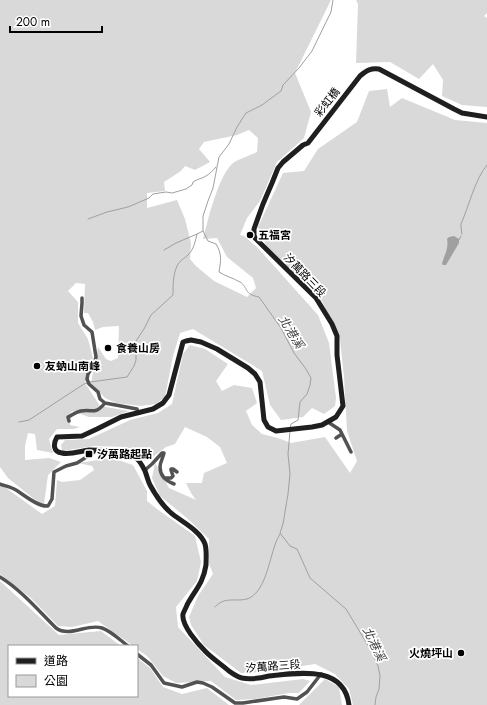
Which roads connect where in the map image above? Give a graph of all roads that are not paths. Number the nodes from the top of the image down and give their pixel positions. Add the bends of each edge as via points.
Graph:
1 (487, 117) edge
2 (303, 145) joint
3 (82, 298) dead end
4 (105, 403) junction
5 (138, 413) junction
6 (69, 421) dead end
7 (328, 422) junction
8 (342, 434) junction
9 (336, 438) dead end
10 (96, 451) junction
11 (351, 452) dead end
12 (145, 470) junction
13 (177, 472) dead end
14 (164, 478) junction
15 (0, 484) edge
16 (174, 484) dead end
17 (0, 577) edge
18 (127, 645) edge
19 (138, 655) edge
20 (321, 674) junction
21 (349, 705) edge

1 - 2 street, 彩虹橋 via 454,109 379,69 372,68 360,76 308,143
2 - 7 street, 汐萬路三段 via 278,168 258,216 254,235 316,298 337,336 343,406 336,417
3 - 4 street via 81,316 84,325 92,332 96,357 87,379
4 - 5 street via 137,409
4 - 6 street via 98,410 76,413 68,417
5 - 7 street, 汐萬路三段 via 153,409 166,400 183,342 191,340 217,349 255,374 260,382 264,420 268,427 276,431 312,427
5 - 10 street, 汐萬路三段 via 121,416 82,436 57,437 54,443 57,451 63,453
7 - 8 street
8 - 9 street
8 - 11 street
10 - 12 street, 汐萬路三段 via 128,455 138,459
10 - 15 street via 77,463 54,472 52,500 48,506 39,505 14,489
12 - 14 street via 162,452 164,453 160,466
12 - 20 street, 汐萬路三段 via 150,485 161,503 201,536 205,543 205,571 183,614 184,622 207,653 241,678
13 - 14 street via 171,469 173,476
14 - 16 street
17 - 18 street via 19,591 59,630 102,628
19 - 20 street via 164,683 182,687 197,682 203,683 212,686 235,702 243,703 284,697 297,699 307,692
20 - 21 street, 汐萬路三段 via 337,681 348,697

